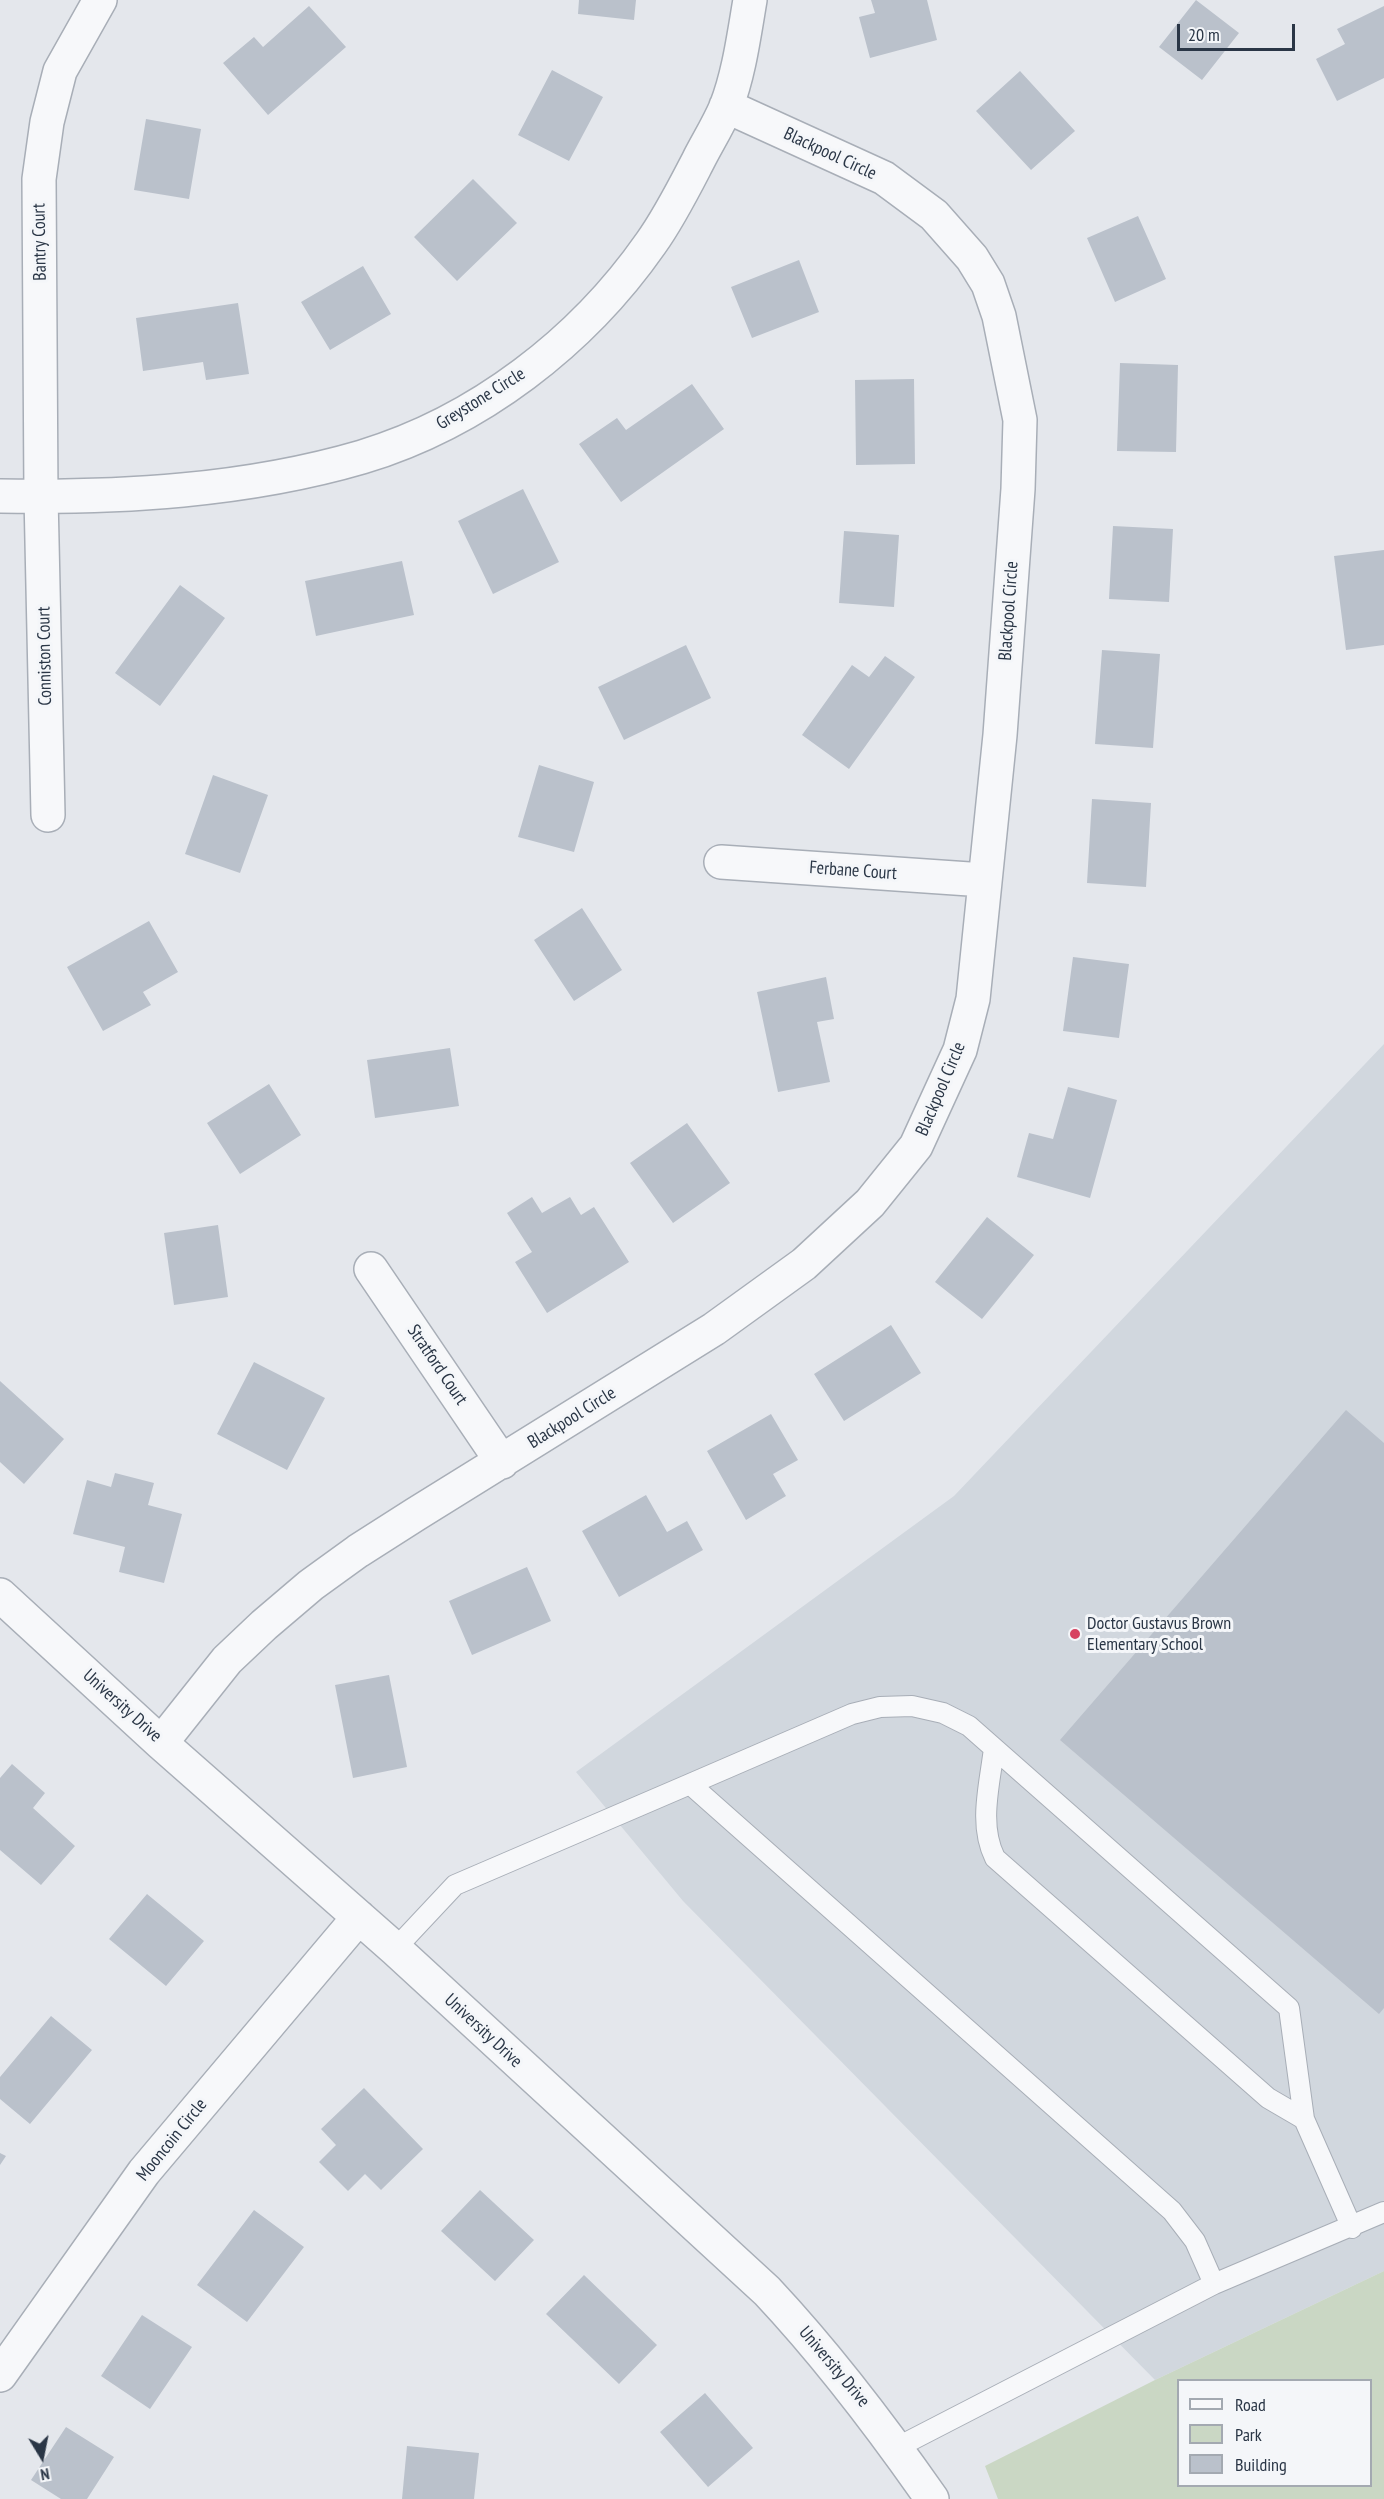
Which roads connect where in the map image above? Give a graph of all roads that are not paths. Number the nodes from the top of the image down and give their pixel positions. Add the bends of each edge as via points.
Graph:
1 (100, 0) edge
2 (750, 0) edge
3 (726, 106) junction
4 (0, 496) edge
5 (41, 496) junction
6 (48, 815) dead end
7 (721, 862) dead end
8 (984, 880) junction
9 (371, 1269) dead end
10 (502, 1462) junction
11 (0, 1595) edge
12 (161, 1743) junction
13 (994, 1748) junction
14 (690, 1784) junction
15 (359, 1917) junction
16 (395, 1949) junction
17 (1304, 2119) junction
18 (1384, 2212) edge
19 (1352, 2228) junction
20 (1214, 2284) junction
21 (0, 2375) edge
22 (896, 2448) junction
23 (932, 2499) edge

1 - 5 street, Bantry Court via 60,71 47,122 39,179
2 - 3 street, Greystone Circle
3 - 5 street, Greystone Circle via 652,243 612,293 546,357 455,418 363,456 271,478 134,492
3 - 8 street, Blackpool Circle via 885,178 934,215 972,258 988,284 999,316 1020,420 1000,735
4 - 5 street, Greystone Circle
5 - 6 street, Conniston Court
7 - 8 street, Ferbane Court
8 - 10 street, Blackpool Circle via 973,999 960,1050 916,1146 870,1203 804,1264 714,1329
9 - 10 street, Stratford Court
10 - 12 street, Blackpool Circle via 358,1551 311,1585 227,1660
11 - 12 street, University Drive
12 - 15 street, University Drive
13 - 14 lane via 969,1726 943,1713 912,1706 880,1707 852,1714
13 - 17 lane via 1289,2008
13 - 17 lane via 986,1825 987,1842 995,1858 1268,2098
14 - 16 lane via 455,1885
14 - 20 lane via 1172,2211 1195,2241
15 - 16 street, University Drive
15 - 21 street, Mooncoin Circle via 144,2172
16 - 22 street, University Drive via 767,2291 816,2343
17 - 19 lane
18 - 19 lane
19 - 20 lane
20 - 22 lane
22 - 23 street, University Drive

